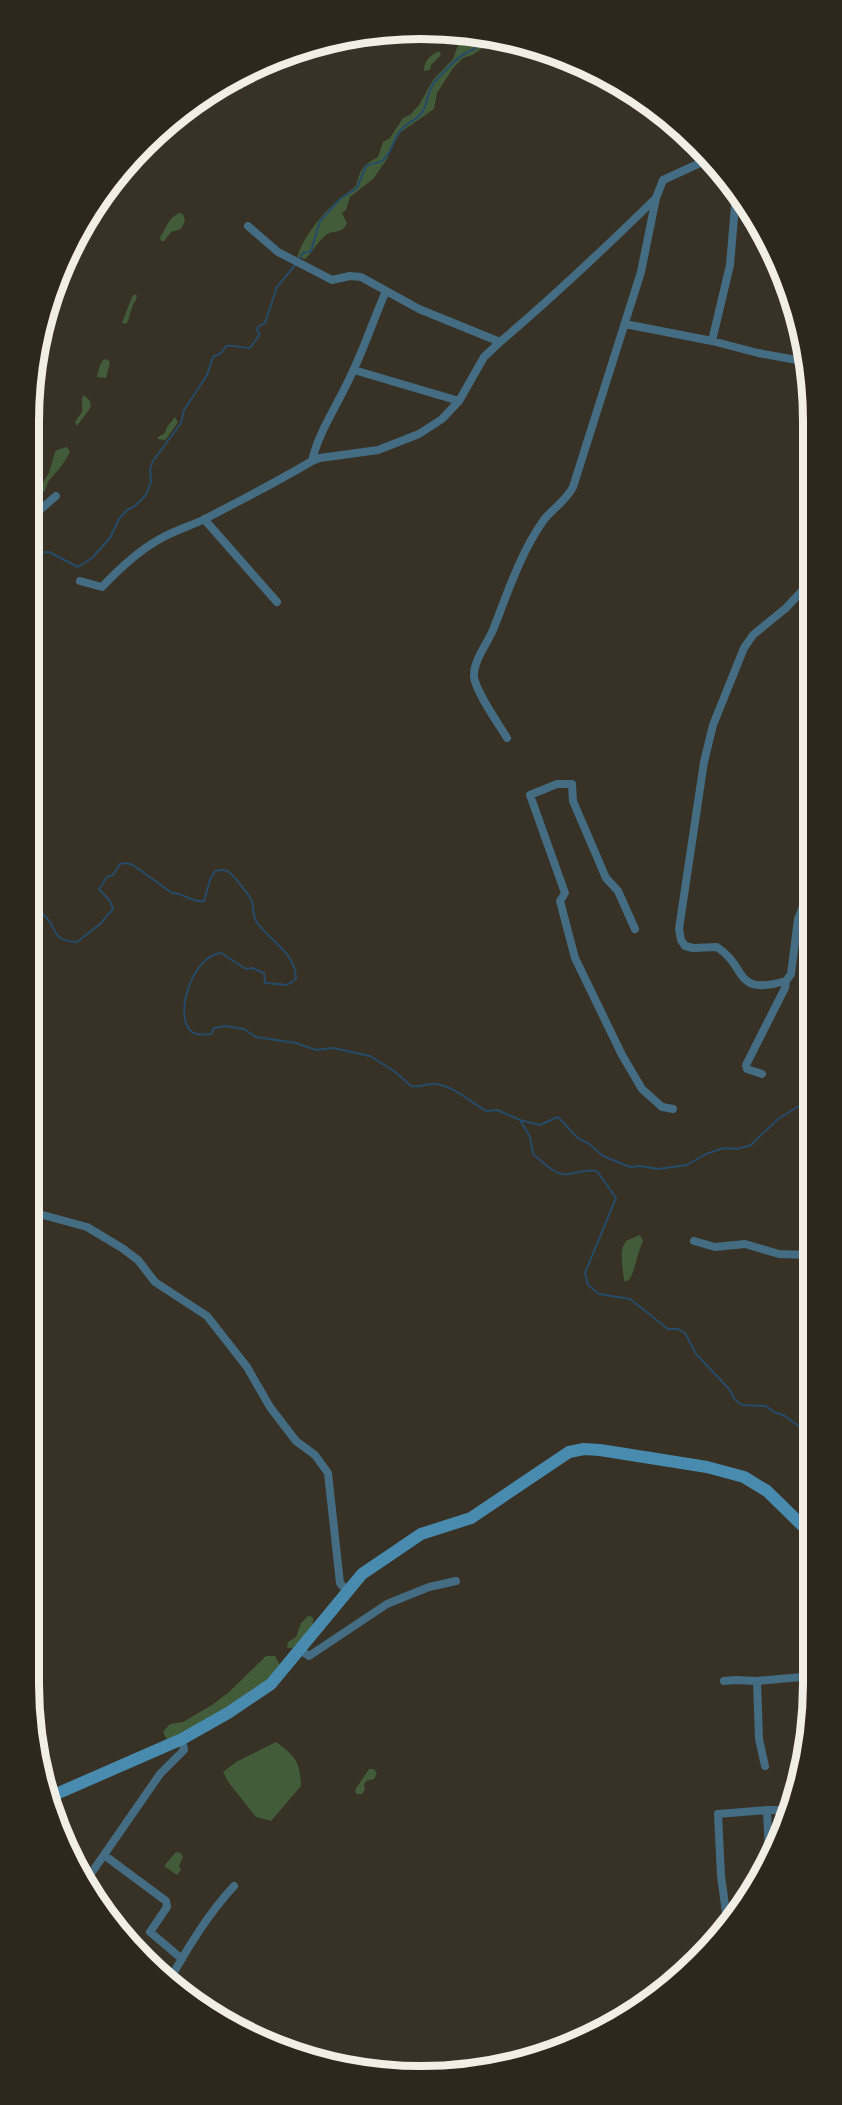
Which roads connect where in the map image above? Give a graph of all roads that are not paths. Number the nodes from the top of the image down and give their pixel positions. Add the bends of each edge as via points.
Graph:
1 (702, 162) edge
2 (656, 198) junction
3 (735, 204) edge
4 (248, 226) dead end
5 (386, 291) junction
6 (625, 324) junction
7 (712, 341) junction
8 (500, 342) junction
9 (798, 360) edge
10 (354, 370) junction
11 (459, 401) junction
12 (312, 461) junction
13 (56, 496) dead end
14 (39, 511) edge
15 (204, 519) junction
16 (80, 581) dead end
17 (803, 589) edge
18 (277, 602) dead end
19 (507, 738) dead end
20 (803, 907) edge
21 (635, 929) dead end
22 (786, 981) junction
23 (762, 1074) dead end
24 (673, 1109) dead end
25 (39, 1214) edge
26 (694, 1241) dead end
27 (803, 1255) edge
28 (803, 1526) edge
29 (456, 1581) dead end
30 (347, 1591) junction
31 (300, 1650) junction
32 (803, 1677) edge
33 (724, 1682) dead end
34 (757, 1682) junction
35 (182, 1739) junction
36 (765, 1766) dead end
37 (55, 1794) edge
38 (767, 1810) junction
39 (782, 1810) edge
40 (768, 1843) edge
41 (104, 1855) junction
42 (90, 1875) edge
43 (234, 1886) dead end
44 (726, 1914) edge
45 (182, 1959) junction
46 (173, 1974) edge

1 - 2 street via 663,180
2 - 6 street via 641,272
2 - 8 street via 569,283
3 - 7 street via 730,265
4 - 5 street via 271,247 332,280 361,277
5 - 8 street
5 - 10 street
6 - 7 street
6 - 19 street via 573,487 543,522 526,550 474,673 477,687
7 - 9 street
8 - 11 street via 484,357
10 - 11 street
10 - 12 street via 316,442
11 - 12 street via 442,419 398,444 363,454
12 - 15 street
13 - 14 street
15 - 16 street via 159,540 129,560 102,587
15 - 18 street
17 - 22 street via 744,648 713,725 679,929 684,946 717,947 725,952 745,981 771,986
20 - 22 street via 791,974
21 - 24 street via 618,891 606,878 573,801 572,784 557,784 530,795 565,893 560,901 580,968 642,1089 662,1107
22 - 23 street via 746,1065
25 - 30 street via 87,1227 114,1243 138,1260 155,1282 207,1316 247,1367 296,1441 315,1455 328,1473 340,1583
26 - 27 street via 715,1247 745,1244 779,1254
28 - 30 street via 767,1491 744,1477 706,1467 584,1449 569,1452 471,1518 421,1534 362,1574
29 - 31 street via 387,1604 309,1656
30 - 31 street
31 - 35 street via 271,1684
32 - 34 street
33 - 34 street
34 - 36 street via 759,1739
35 - 37 street
35 - 41 street via 184,1750 160,1774
38 - 39 street
38 - 40 street
38 - 44 street via 717,1814
41 - 42 street
41 - 45 street via 165,1901 167,1907 150,1932
43 - 45 street
45 - 46 street

